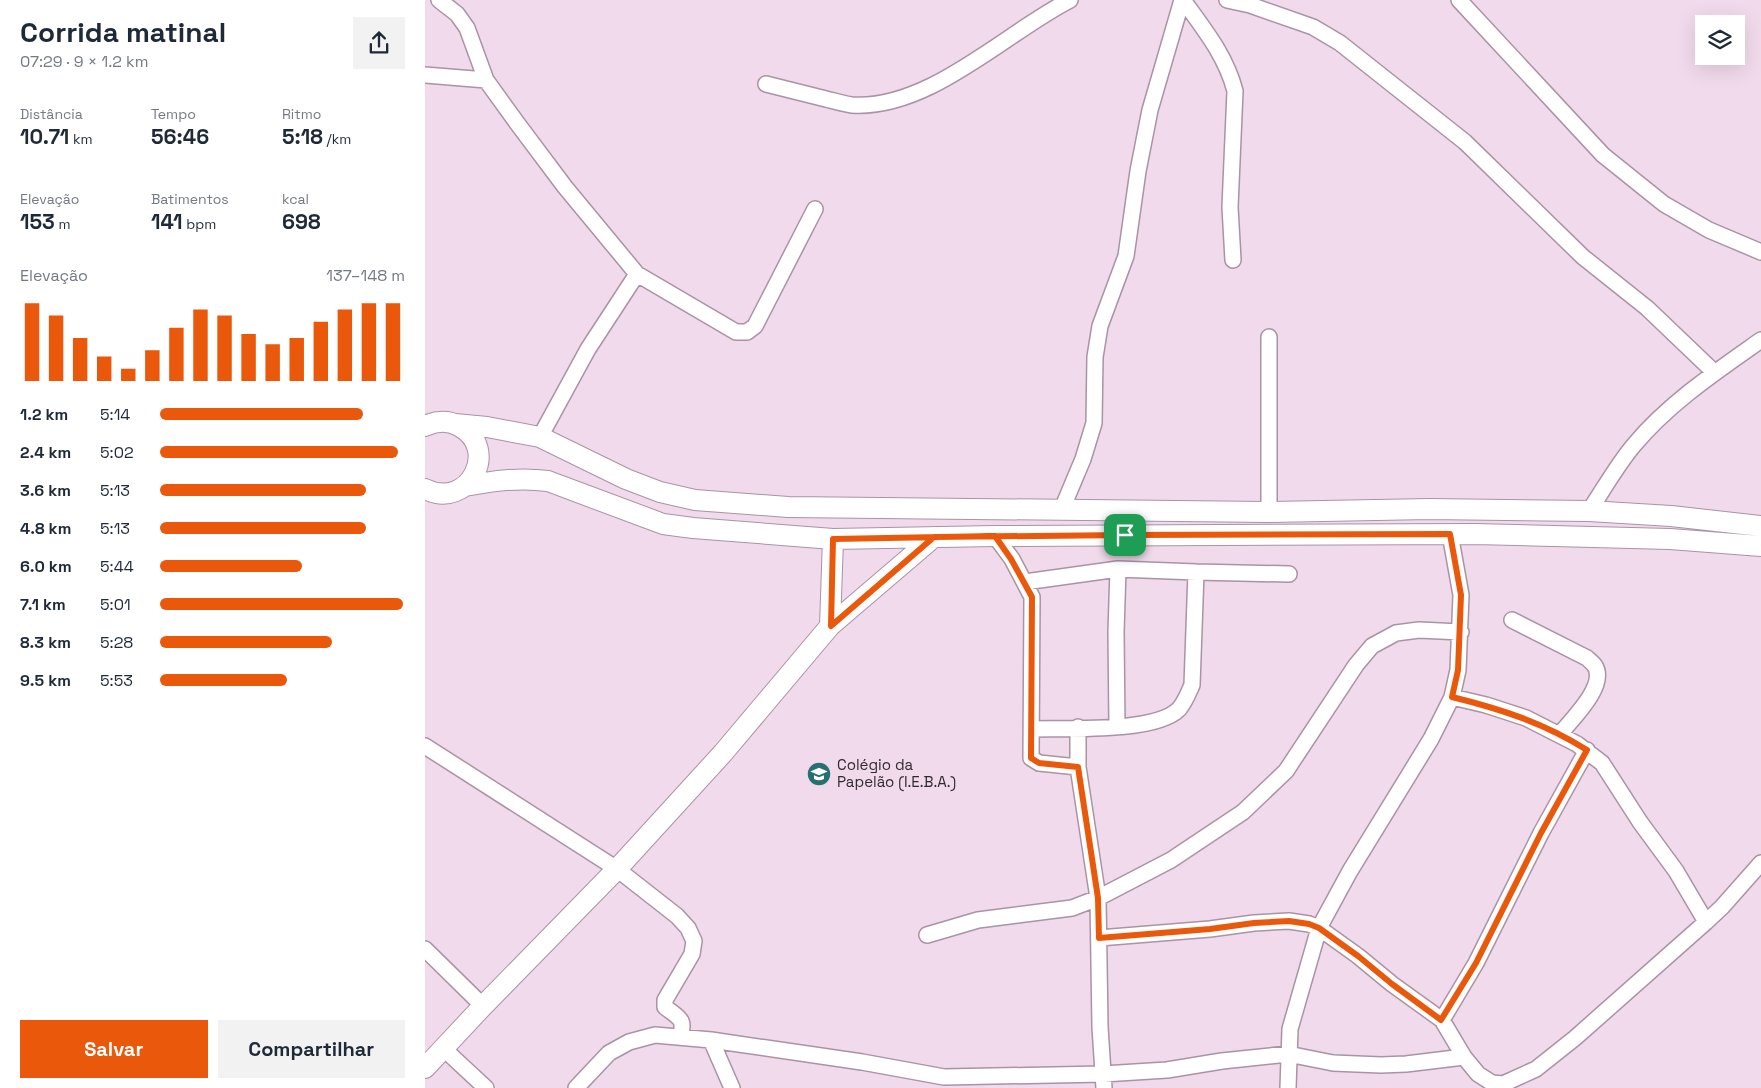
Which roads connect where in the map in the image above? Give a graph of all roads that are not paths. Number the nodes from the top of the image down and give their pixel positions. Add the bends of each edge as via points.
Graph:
1 (439, 0) edge
2 (1070, 0) edge
3 (1183, 0) edge
4 (1227, 0) edge
5 (1459, 0) edge
6 (425, 74) edge
7 (487, 80) junction
8 (767, 84) dead end
9 (815, 208) dead end
10 (1761, 252) edge
11 (1233, 260) dead end
12 (637, 274) junction
13 (1269, 337) dead end
14 (1761, 340) edge
15 (1714, 372) junction
16 (455, 424) junction
17 (425, 426) edge
18 (540, 437) junction
19 (465, 486) junction
20 (425, 489) edge
21 (1062, 509) junction
22 (1269, 512) junction
23 (1589, 512) junction
24 (1761, 526) edge
25 (1450, 534) junction
26 (995, 536) junction
27 (934, 537) junction
28 (833, 539) junction
29 (1761, 546) edge
30 (1118, 569) junction
31 (1196, 572) junction
32 (1289, 574) dead end
33 (1025, 582) junction
34 (1512, 620) dead end
35 (831, 626) junction
36 (1461, 632) junction
37 (1452, 697) junction
38 (1078, 727) junction
39 (1117, 727) junction
40 (1032, 729) junction
41 (1560, 734) junction
42 (425, 746) edge
43 (1587, 750) junction
44 (1078, 767) junction
45 (1761, 863) edge
46 (617, 869) junction
47 (1098, 898) junction
48 (1706, 922) junction
49 (1319, 928) junction
50 (927, 935) dead end
51 (1099, 938) junction
52 (425, 949) edge
53 (483, 1006) junction
54 (1441, 1020) junction
55 (680, 1037) junction
56 (711, 1040) junction
57 (444, 1049) junction
58 (1288, 1054) junction
59 (1464, 1057) junction
60 (425, 1068) edge
61 (1103, 1081) edge
62 (945, 1082) edge
63 (485, 1088) edge
64 (576, 1088) edge
65 (732, 1088) edge
66 (1288, 1088) edge

1 - 7 street via 457,14 467,28
2 - 8 street via 954,74 882,103 852,105
3 - 11 street via 1219,52 1231,73 1235,91 1231,208
3 - 21 street via 1150,110 1126,256 1100,326 1095,358 1094,423
4 - 15 street via 1313,27 1340,43 1465,142 1583,257 1647,308
5 - 10 street via 1603,155 1664,204 1709,230
6 - 7 street
7 - 12 street via 565,186
9 - 12 street via 755,326 747,332 736,332
12 - 18 street via 588,349
13 - 22 street
14 - 15 street
15 - 23 street via 1654,423 1635,444
16 - 17 street via 440,422
16 - 18 street
16 - 19 street via 471,435 478,452 476,471
18 - 21 street via 626,479 660,492 695,500 788,507
19 - 20 street via 443,494
19 - 28 street via 530,478 548,481 663,524
21 - 22 street
22 - 23 street via 1429,509
23 - 24 street via 1671,516
25 - 26 street
25 - 29 street via 1670,539
25 - 36 street via 1461,595
26 - 27 street
26 - 33 street
27 - 28 street
27 - 35 street
28 - 35 street
30 - 31 street
30 - 33 street
30 - 39 street
31 - 32 street
31 - 39 street via 1192,685 1186,699 1178,710 1165,717
33 - 40 street via 1032,597
34 - 41 street via 1587,658 1595,666 1598,676 1596,688
35 - 46 street via 723,753
36 - 37 street
36 - 47 street via 1419,630 1396,633 1372,646 1355,665 1286,771 1243,812 1171,860
37 - 41 street via 1526,718
37 - 49 street via 1431,739
38 - 39 street
38 - 40 street
38 - 44 street
40 - 44 street via 1030,750 1035,762
41 - 43 street
42 - 46 street
43 - 48 street via 1602,763 1676,871
43 - 54 street via 1476,963
44 - 47 street
45 - 48 street
46 - 53 street
46 - 55 street via 677,916 694,941 693,954 665,1000 665,1007 682,1021 684,1026
47 - 50 street via 1071,908 978,920
47 - 51 street
48 - 59 street via 1536,1069 1503,1084 1492,1083 1478,1074
49 - 51 street via 1289,921
49 - 54 street
49 - 58 street via 1290,1029
51 - 61 street
52 - 53 street
53 - 57 street
54 - 59 street
55 - 56 street
55 - 64 street via 655,1035 629,1042 609,1054
56 - 62 street via 862,1062
56 - 65 street
57 - 60 street
57 - 63 street
58 - 59 street via 1333,1063 1381,1065
58 - 61 street via 1222,1061
58 - 66 street
61 - 62 street

